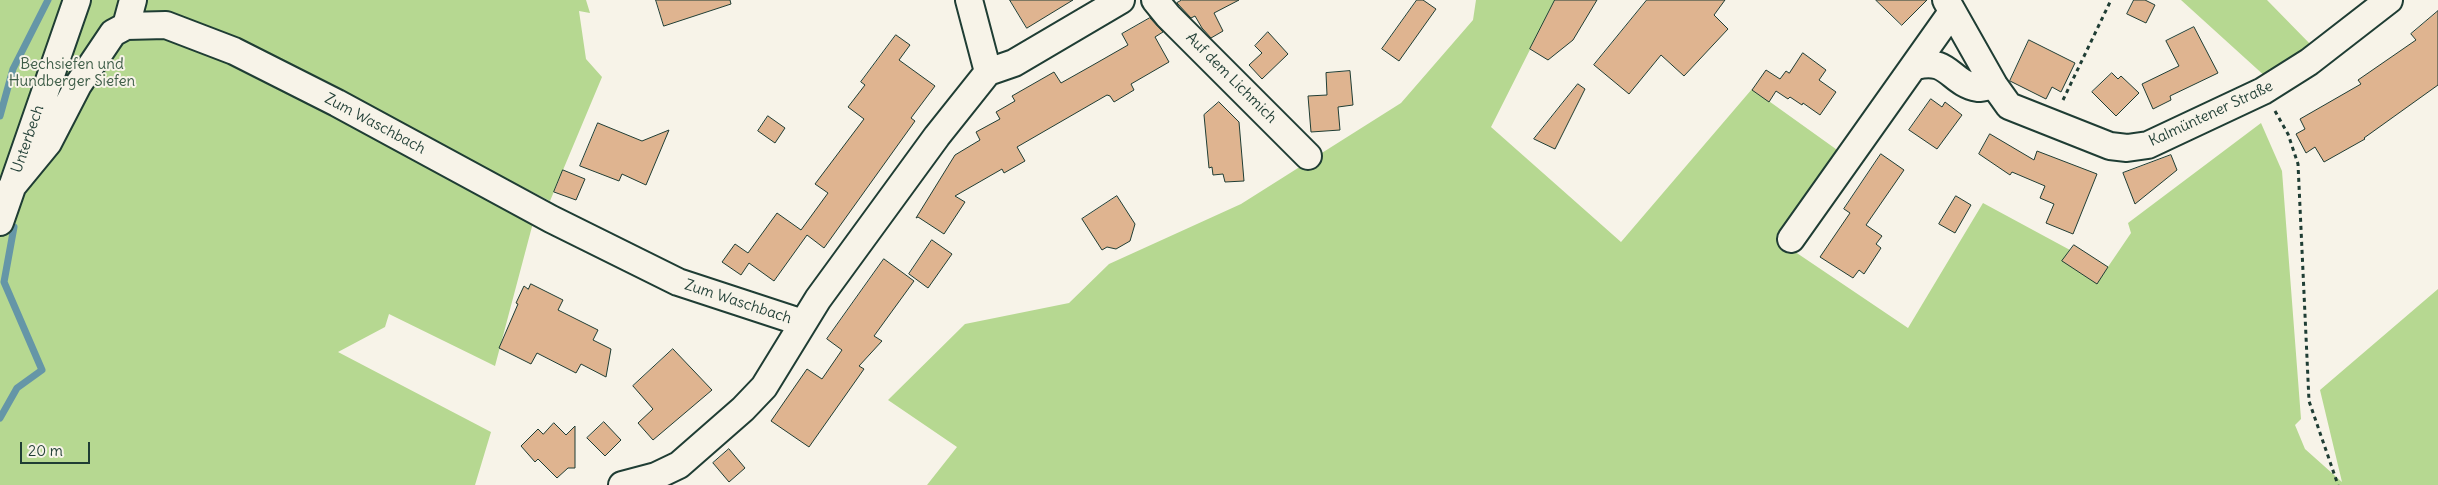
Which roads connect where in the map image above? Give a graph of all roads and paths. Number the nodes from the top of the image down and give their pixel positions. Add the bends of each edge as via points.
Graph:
1 (77, 0) edge
2 (134, 0) edge
3 (969, 0) edge
4 (1121, 0) edge
5 (1155, 0) edge
6 (2111, 0) edge
7 (2389, 0) edge
8 (1949, 6) edge
9 (126, 26) junction
10 (1916, 66) junction
11 (988, 72) junction
12 (1994, 85) junction
13 (2263, 91) junction
14 (2052, 123) junction
15 (1308, 156) dead end
16 (10, 188) junction
17 (0, 222) edge
18 (1790, 239) dead end
19 (803, 323) junction
20 (622, 485) edge
21 (2338, 485) edge

1 - 16 street, Unterbech
2 - 9 street
3 - 11 street
4 - 11 street via 1014,63
5 - 15 street, Auf dem Lichmich
6 - 14 path
7 - 13 street, Kalmüntener Straße via 2309,62
8 - 10 street, Kalmüntener Straße
8 - 12 street, Kalmüntener Straße
9 - 16 street via 113,33 78,85 48,144
9 - 19 street, Zum Waschbach via 166,25 234,51 551,219 678,282
10 - 12 street via 1942,65 1956,79 1979,88
10 - 18 street, Kalmüntener Straße
11 - 19 street, Zum Waschbach via 888,202
12 - 14 street, Kalmüntener Straße via 2015,110
13 - 14 street, Kalmüntener Straße via 2140,147 2110,146
13 - 21 path via 2288,134 2298,164 2308,401
16 - 17 street, Unterbech
19 - 20 street, Zum Waschbach via 764,387 691,456 663,474

